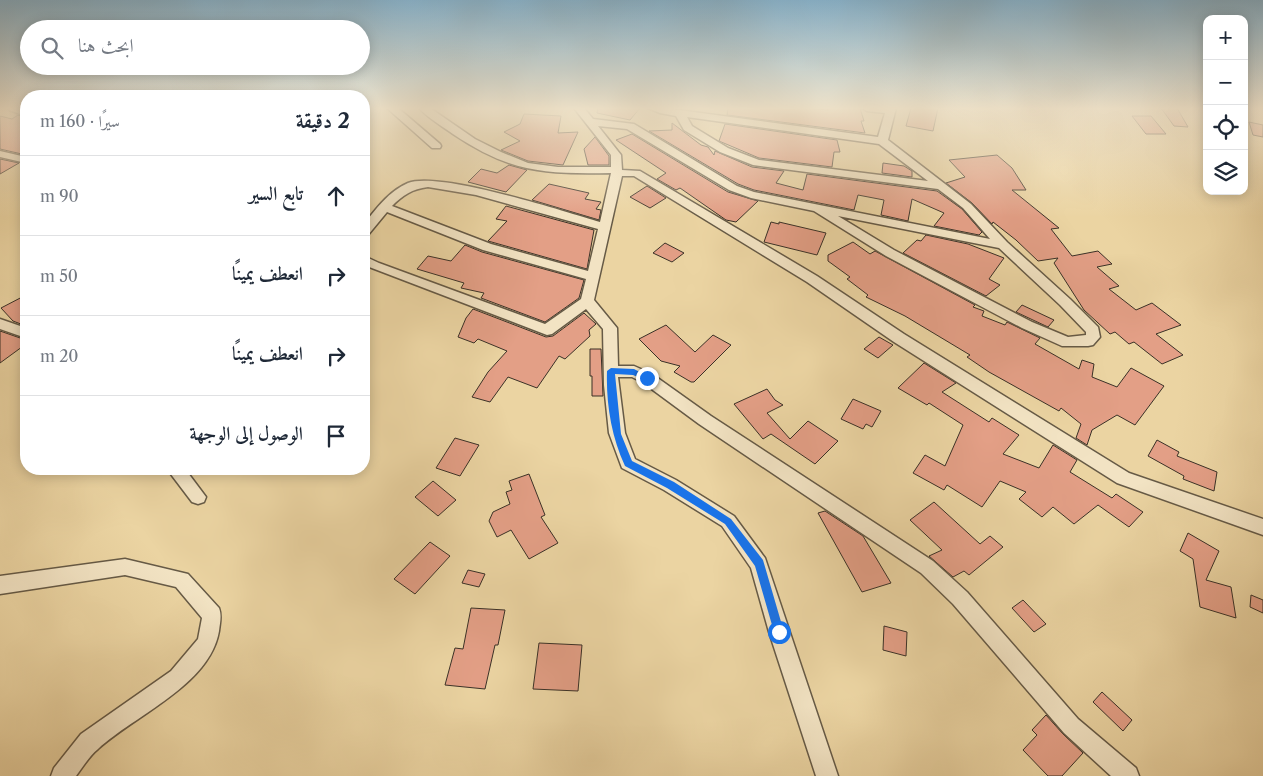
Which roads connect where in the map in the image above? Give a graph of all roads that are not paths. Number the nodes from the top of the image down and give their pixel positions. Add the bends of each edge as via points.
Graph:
1 (478, 144) edge
2 (608, 144) edge
3 (660, 144) edge
4 (715, 144) edge
5 (886, 144) edge
6 (0, 154) edge
7 (20, 159) edge
8 (617, 172) junction
9 (940, 186) junction
10 (384, 207) junction
11 (817, 208) junction
12 (370, 224) edge
13 (604, 226) junction
14 (1003, 245) junction
15 (370, 264) edge
16 (593, 277) junction
17 (587, 301) junction
18 (0, 324) edge
19 (20, 331) edge
20 (611, 371) junction
21 (180, 475) edge
22 (198, 497) dead end
23 (1263, 527) edge
24 (0, 585) edge
25 (62, 776) edge
26 (827, 776) edge
27 (1128, 776) edge

1 - 8 street via 526,166
2 - 8 street via 616,155
3 - 11 street via 733,188 751,195
4 - 9 street via 758,163
5 - 9 street
6 - 7 street
8 - 13 street
8 - 23 street via 636,173 795,269 1123,478
9 - 14 street via 966,206
10 - 12 street
10 - 13 street via 406,189 426,183 455,187
10 - 16 street via 487,247
11 - 14 street
11 - 14 street via 890,253 1027,325 1067,342 1088,341 1093,337 1094,332 1065,302
13 - 16 street
15 - 17 street via 547,330
16 - 17 street
17 - 20 street via 610,328
18 - 19 street
20 - 26 street via 617,434 628,463 728,522 759,564
20 - 27 street via 634,372 647,378 927,567 960,598 1071,726
21 - 22 street
24 - 25 street via 125,567 181,580 212,614 207,644 178,678 89,742

